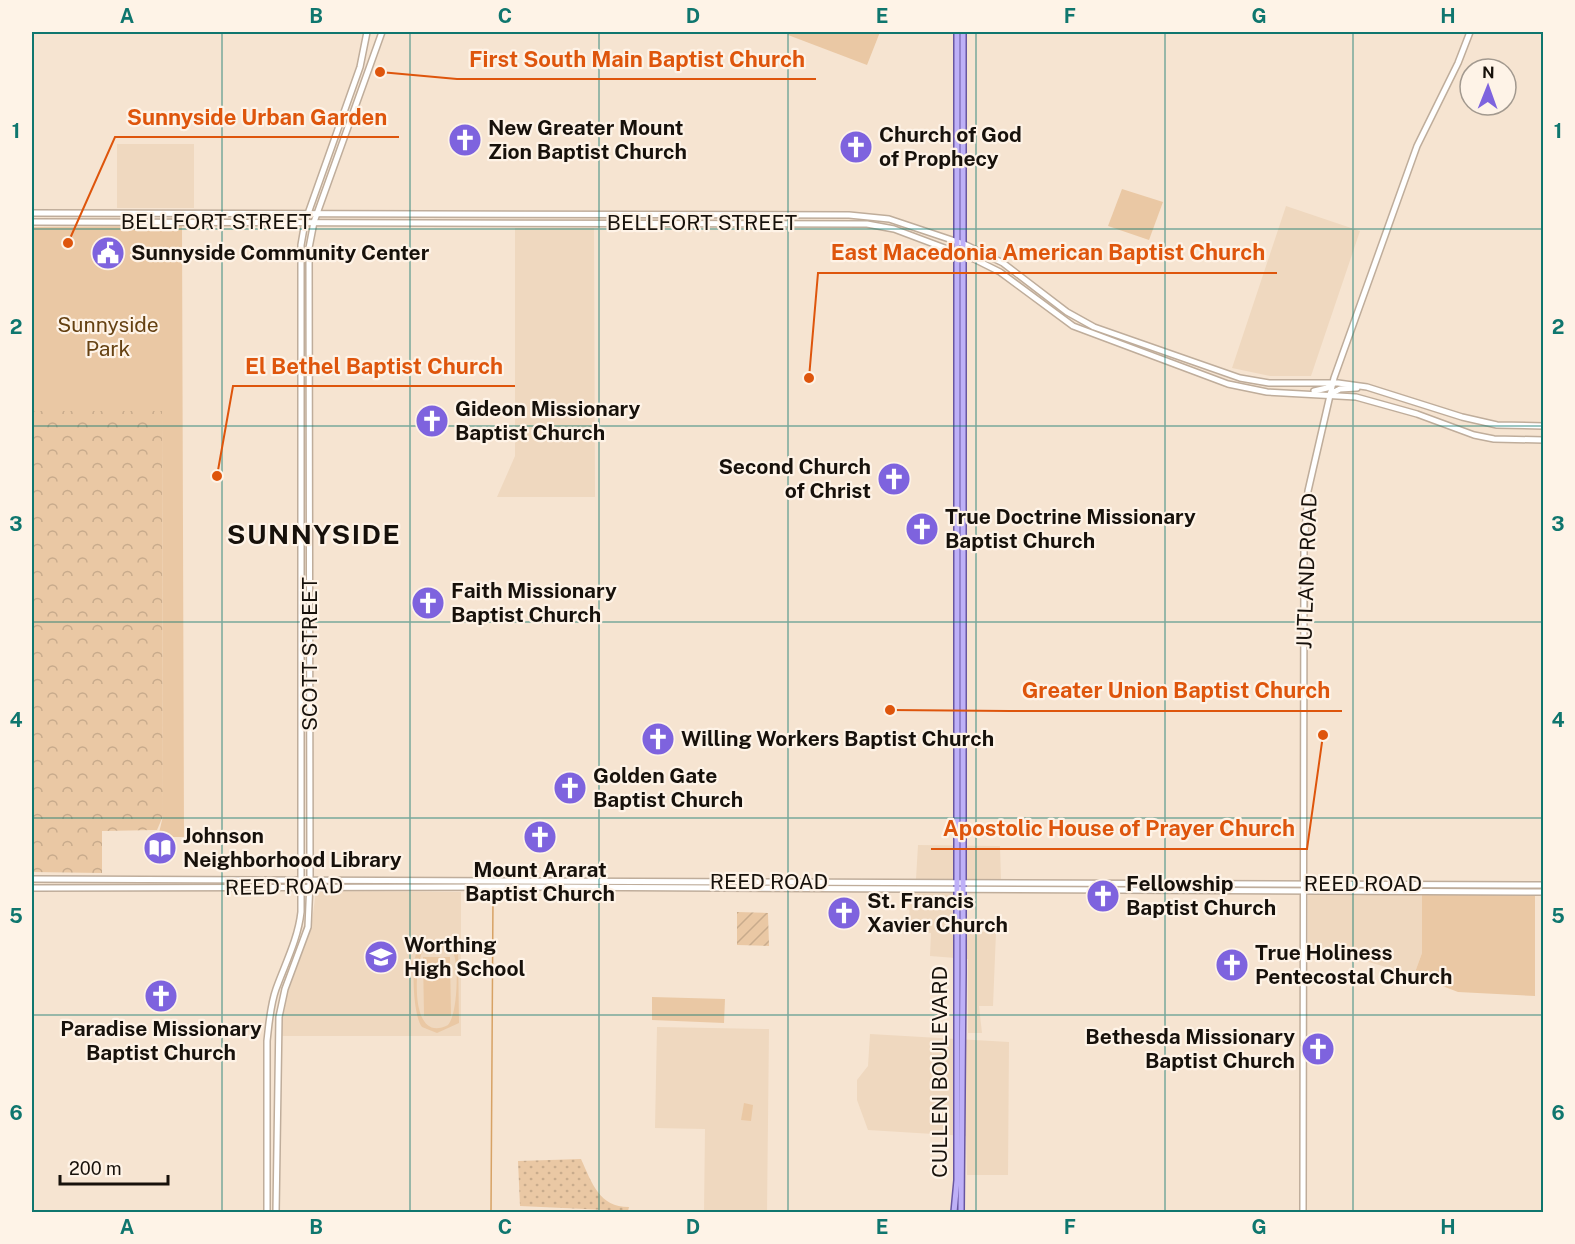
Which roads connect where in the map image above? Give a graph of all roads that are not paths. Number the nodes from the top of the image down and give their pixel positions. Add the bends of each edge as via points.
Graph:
1 (367, 32) edge
2 (382, 32) edge
3 (957, 32) edge
4 (963, 32) edge
5 (1470, 32) edge
6 (32, 213) edge
7 (308, 214) junction
8 (317, 214) junction
9 (378, 214) junction
10 (465, 214) junction
11 (582, 214) junction
12 (817, 215) junction
13 (32, 222) edge
14 (305, 222) junction
15 (314, 222) junction
16 (465, 222) junction
17 (817, 222) junction
18 (378, 223) junction
19 (583, 223) junction
20 (961, 243) junction
21 (960, 254) junction
22 (1020, 275) junction
23 (1014, 281) junction
24 (1094, 327) junction
25 (1092, 335) junction
26 (1143, 345) junction
27 (1141, 353) junction
28 (1191, 362) junction
29 (1188, 370) junction
30 (1240, 378) junction
31 (1333, 383) junction
32 (1284, 384) junction
33 (1238, 387) junction
34 (1367, 387) junction
35 (1284, 392) junction
36 (1304, 393) junction
37 (1330, 394) junction
38 (1544, 426) edge
39 (1544, 440) edge
40 (32, 879) edge
41 (56, 879) junction
42 (302, 884) junction
43 (310, 884) junction
44 (1302, 884) junction
45 (1544, 885) edge
46 (960, 886) junction
47 (1245, 887) junction
48 (1365, 887) junction
49 (32, 888) edge
50 (56, 888) junction
51 (1482, 888) junction
52 (1302, 891) junction
53 (1544, 892) edge
54 (960, 1135) junction
55 (267, 1212) edge
56 (276, 1212) edge
57 (954, 1212) edge
58 (961, 1212) edge
59 (1303, 1212) edge

1 - 7 main road, SCOTT STREET via 360,67
2 - 8 main road, SCOTT STREET
3 - 20 main road, CULLEN BOULEVARD
4 - 20 main road, CULLEN BOULEVARD
5 - 31 main road, JUTLAND ROAD via 1414,154
6 - 7 main road, BELLFORT STREET
7 - 8 main road, BELLFORT STREET
7 - 14 main road, SCOTT STREET
8 - 9 main road, BELLFORT STREET
8 - 15 main road, SCOTT STREET
9 - 10 main road, BELLFORT STREET
9 - 18 main road
10 - 11 main road, BELLFORT STREET
10 - 16 main road
11 - 12 main road, BELLFORT STREET
11 - 19 main road
12 - 17 main road
12 - 20 main road, BELLFORT STREET via 890,219
13 - 14 main road, BELLFORT STREET
14 - 15 main road, BELLFORT STREET
14 - 42 main road, SCOTT STREET via 301,254
15 - 18 main road, BELLFORT STREET
15 - 43 main road, SCOTT STREET via 309,250
16 - 18 main road, BELLFORT STREET
16 - 19 main road, BELLFORT STREET
17 - 19 main road, BELLFORT STREET
17 - 21 main road, BELLFORT STREET via 894,229
20 - 21 main road, CULLEN BOULEVARD
20 - 22 main road, BELLFORT STREET
21 - 23 main road, BELLFORT STREET
21 - 46 main road, CULLEN BOULEVARD
22 - 23 main road
22 - 24 main road, BELLFORT STREET via 1067,312
23 - 25 main road, BELLFORT STREET via 1060,318
24 - 25 main road
24 - 26 main road, BELLFORT STREET
25 - 27 main road, BELLFORT STREET
26 - 27 main road
26 - 28 main road, BELLFORT STREET
27 - 29 main road, BELLFORT STREET
28 - 29 main road
28 - 30 main road, BELLFORT STREET
29 - 33 main road, BELLFORT STREET
30 - 32 main road, BELLFORT STREET
30 - 33 main road
31 - 32 main road, BELLFORT STREET
31 - 34 main road, BELLFORT STREET
31 - 36 main road
31 - 37 main road, JUTLAND ROAD
32 - 35 main road
33 - 35 main road, BELLFORT STREET
34 - 37 main road via 1340,389
34 - 38 main road, BELLFORT STREET via 1497,425
35 - 36 main road, BELLFORT STREET
36 - 37 main road, BELLFORT STREET
37 - 39 main road, BELLFORT STREET via 1376,401 1474,435
37 - 44 main road, JUTLAND ROAD via 1304,523
40 - 41 main road, REED ROAD
41 - 42 main road, REED ROAD
41 - 50 main road
42 - 43 main road, REED ROAD
42 - 50 main road, REED ROAD
42 - 55 main road, SCOTT STREET via 299,929 275,992 269,1025
43 - 46 main road, REED ROAD
43 - 56 main road, SCOTT STREET via 308,927 279,1017
44 - 47 main road, REED ROAD
44 - 48 main road, REED ROAD
44 - 52 main road, JUTLAND ROAD
45 - 51 main road, REED ROAD
46 - 47 main road, REED ROAD
46 - 54 main road, CULLEN BOULEVARD
47 - 52 main road, REED ROAD
48 - 51 main road, REED ROAD
48 - 52 main road, REED ROAD
49 - 50 main road, REED ROAD
51 - 53 main road, REED ROAD
52 - 59 main road, JUTLAND ROAD
54 - 57 main road, CULLEN BOULEVARD
54 - 58 main road, CULLEN BOULEVARD

